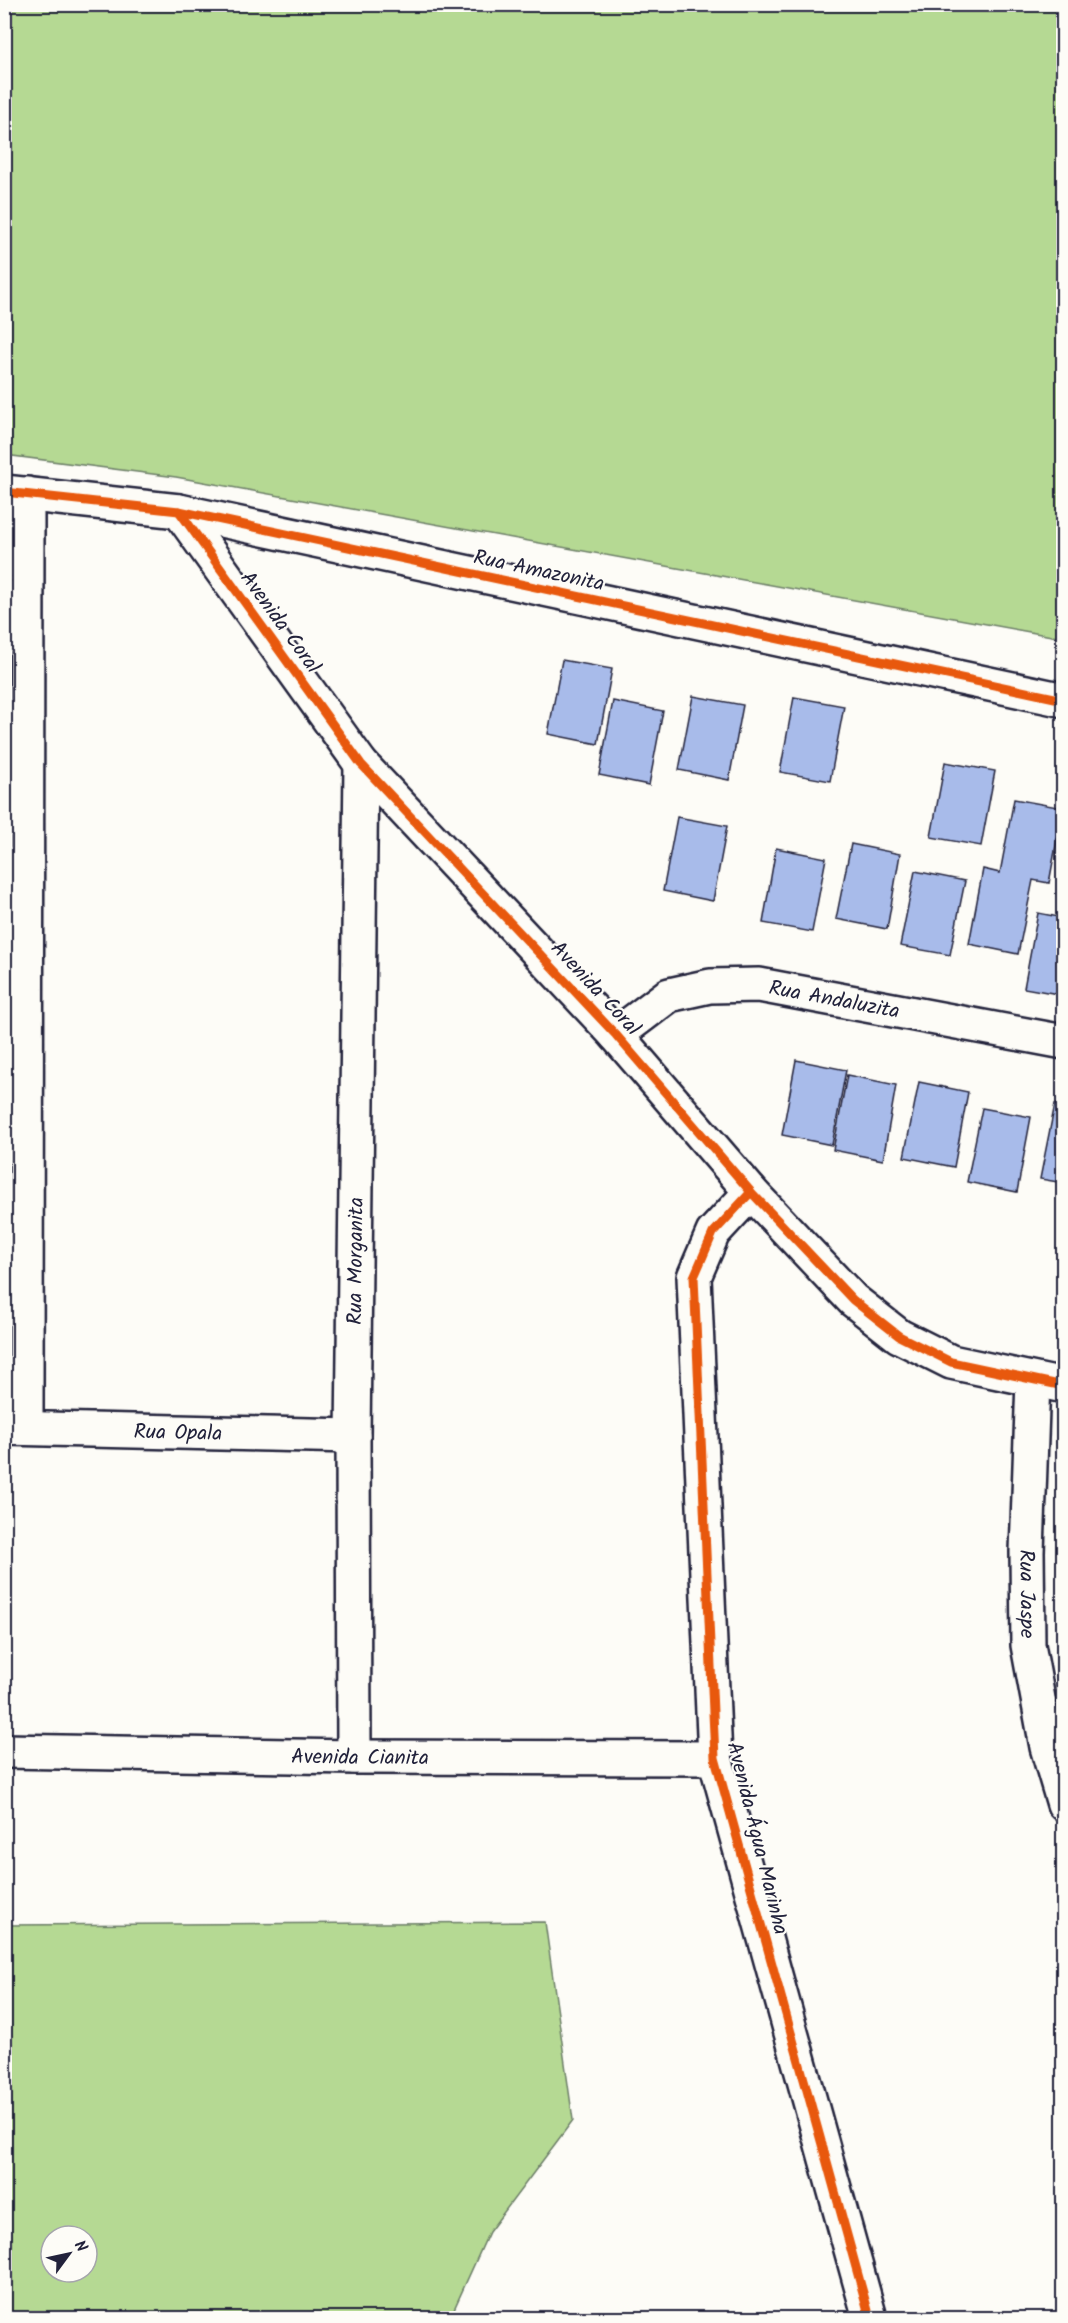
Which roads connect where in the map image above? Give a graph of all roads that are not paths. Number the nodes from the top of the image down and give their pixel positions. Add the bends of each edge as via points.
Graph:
1 (16, 493) edge
2 (179, 511) junction
3 (1064, 700) edge
4 (361, 764) junction
5 (616, 1035) junction
6 (1064, 1042) edge
7 (752, 1192) junction
8 (1048, 1383) edge
9 (15, 1428) edge
10 (353, 1436) junction
11 (4, 1751) edge
12 (354, 1757) junction
13 (715, 1758) junction
14 (1064, 1804) edge
15 (870, 2319) edge

1 - 2 street, Rua Amazonita
1 - 9 street
2 - 3 street, Rua Amazonita
2 - 4 street, Avenida Coral
4 - 5 street, Avenida Coral
4 - 10 street, Rua Morganita
5 - 6 street, Rua Andaluzita via 669,995 710,986 759,985
5 - 7 street, Avenida Coral
7 - 8 street, Avenida Coral via 853,1300 899,1336 951,1362
7 - 13 street, Avenida Água Marinha via 713,1233 693,1277
8 - 14 street, Rua Jaspe via 1027,1552 1028,1645 1047,1747
9 - 10 street, Rua Opala
10 - 12 street, Rua Morganita
11 - 12 street, Avenida Cianita
12 - 13 street, Avenida Cianita
13 - 15 street, Avenida Água Marinha

